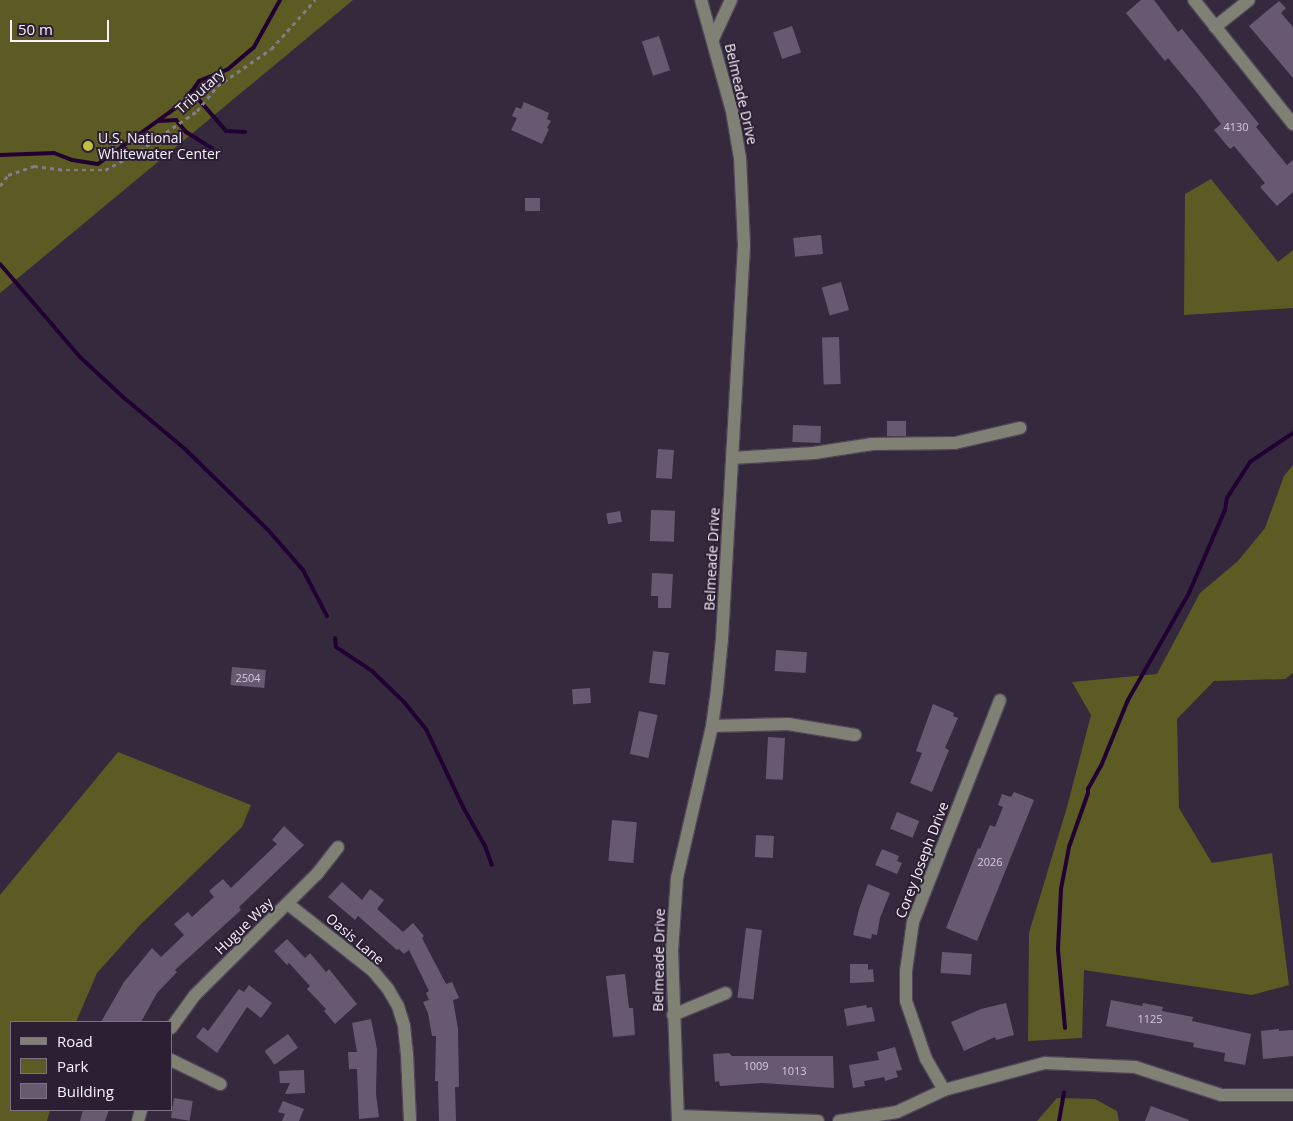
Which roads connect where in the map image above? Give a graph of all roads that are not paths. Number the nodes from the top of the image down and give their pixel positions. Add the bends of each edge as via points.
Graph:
1 (701, 0) edge
2 (731, 0) edge
3 (1194, 0) edge
4 (1248, 0) edge
5 (1215, 27) junction
6 (713, 38) junction
7 (1293, 124) edge
8 (1020, 428) dead end
9 (732, 458) junction
10 (1000, 700) dead end
11 (712, 726) junction
12 (855, 735) dead end
13 (338, 847) dead end
14 (288, 904) junction
15 (726, 993) dead end
16 (673, 1014) junction
17 (172, 1026) edge
18 (172, 1060) edge
19 (220, 1084) dead end
20 (944, 1090) junction
21 (1293, 1095) edge
22 (678, 1119) edge
23 (410, 1121) edge
24 (818, 1121) edge
25 (840, 1121) edge

1 - 6 street, Belmeade Drive
2 - 6 street
3 - 5 street
4 - 5 street
5 - 7 street
6 - 9 street, Belmeade Drive via 732,111 740,158 744,244
8 - 9 street via 955,443 872,444 814,453
9 - 11 street, Belmeade Drive via 722,639
10 - 20 street, Corey Joseph Drive via 912,922 906,1002 926,1059
11 - 12 street via 788,724
11 - 16 street, Belmeade Drive via 677,878 672,951
13 - 14 street, Hugue Way
14 - 17 street, Hugue Way via 212,978
14 - 23 street, Oasis Lane via 373,971 398,1006 407,1054
15 - 16 street
16 - 22 street, Belmeade Drive
18 - 19 street
20 - 21 street via 1044,1062 1135,1067 1221,1095
20 - 25 street via 897,1112
22 - 24 street

